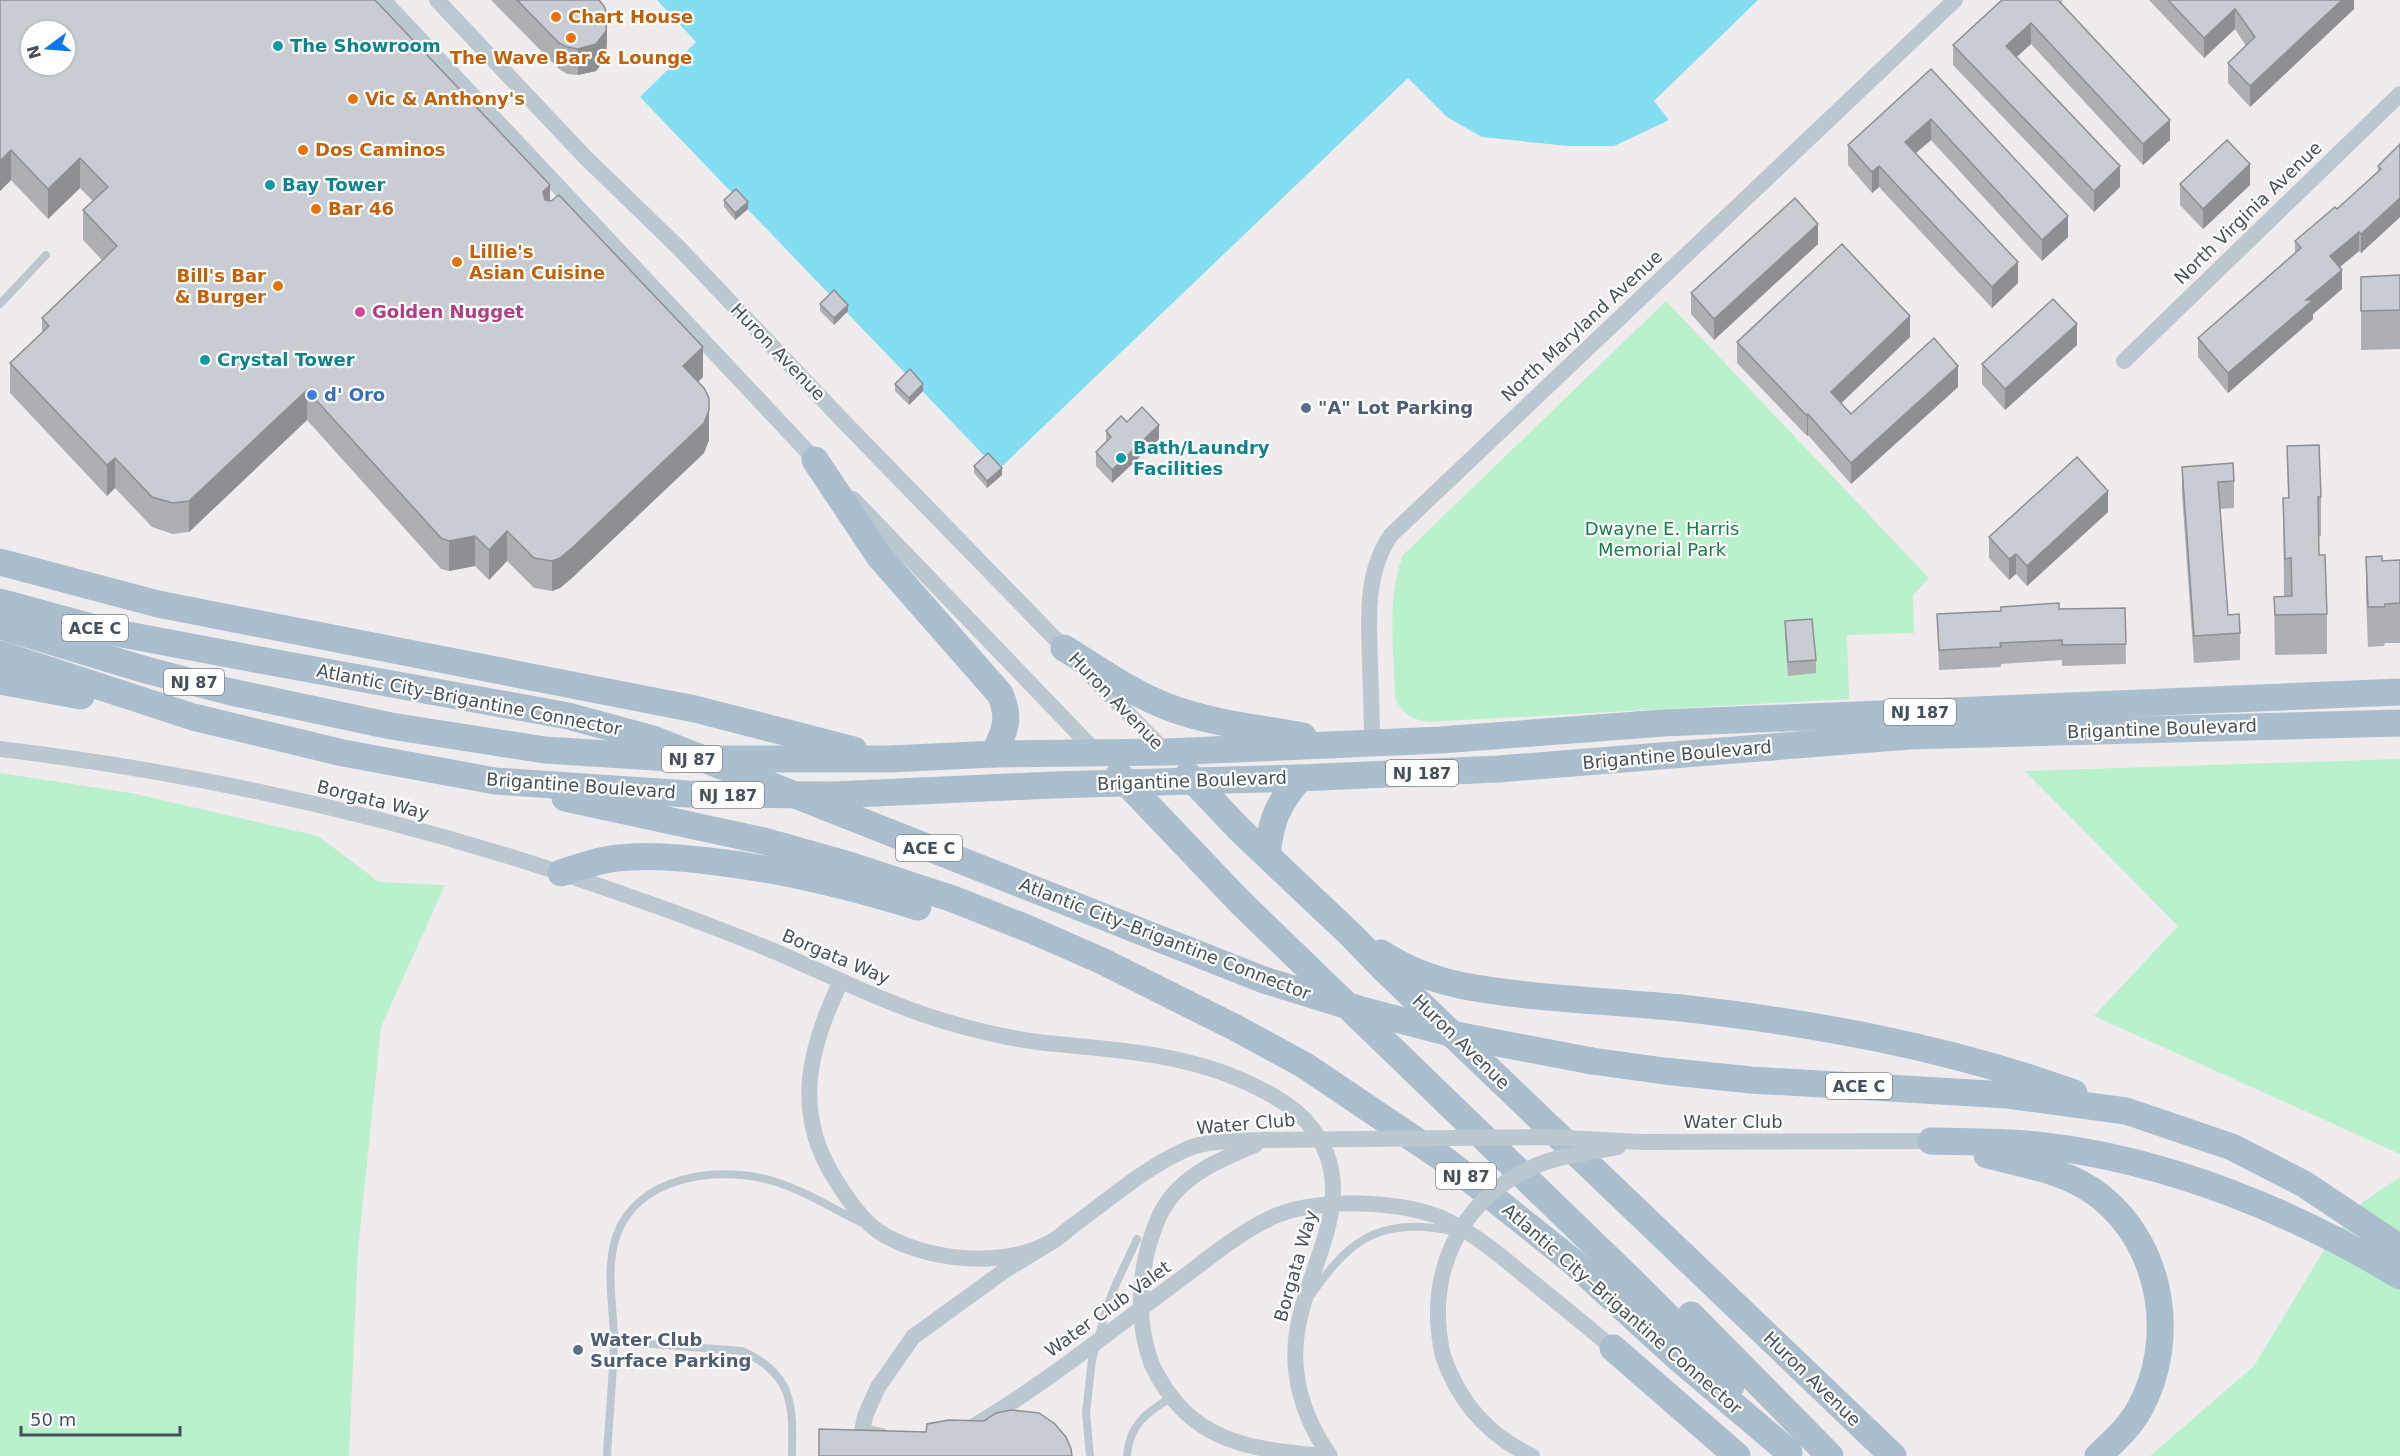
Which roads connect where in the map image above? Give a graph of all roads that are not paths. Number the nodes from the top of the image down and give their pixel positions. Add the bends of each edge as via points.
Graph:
1 (383, 0) edge
2 (437, 0) edge
3 (1956, 0) edge
4 (2400, 94) edge
5 (46, 255) dead end
6 (0, 304) edge
7 (2124, 361) dead end
8 (815, 460) junction
9 (0, 562) edge
10 (0, 602) edge
11 (0, 626) edge
12 (1064, 648) junction
13 (0, 654) edge
14 (0, 681) edge
15 (2400, 692) edge
16 (193, 717) junction
17 (1663, 723) junction
18 (2400, 723) edge
19 (1363, 744) junction
20 (0, 749) edge
21 (1166, 752) junction
22 (1097, 753) junction
23 (994, 754) junction
24 (1664, 758) junction
25 (890, 759) junction
26 (1300, 778) junction
27 (495, 781) junction
28 (1195, 782) junction
29 (1126, 783) junction
30 (1267, 855) junction
31 (561, 873) junction
32 (1029, 929) junction
33 (1351, 935) junction
34 (842, 981) junction
35 (2126, 1112) junction
36 (1268, 1140) junction
37 (1931, 1141) junction
38 (1642, 1142) junction
39 (1333, 1205) junction
40 (1565, 1216) junction
41 (877, 1230) junction
42 (1475, 1237) junction
43 (1056, 1240) junction
44 (1143, 1241) junction
45 (2400, 1248) edge
46 (2400, 1276) edge
47 (1302, 1310) junction
48 (614, 1341) junction
49 (1613, 1348) junction
50 (1171, 1398) junction
51 (900, 1440) edge
52 (945, 1440) edge
53 (1791, 1454) edge
54 (607, 1456) edge
55 (792, 1456) edge
56 (1090, 1456) edge
57 (1127, 1456) edge
58 (1323, 1456) edge
59 (1330, 1456) edge
60 (1532, 1456) edge
61 (1711, 1456) edge
62 (1737, 1456) edge
63 (1830, 1456) edge
64 (1893, 1456) edge
65 (2098, 1456) edge

1 - 8 street via 569,206
2 - 12 street, Huron Avenue
3 - 19 street, North Maryland Avenue via 1391,535 1378,557 1370,593
4 - 7 street, North Virginia Avenue
5 - 6 lane
8 - 22 street
8 - 23 main road via 879,556 1000,694 1007,723
9 - 25 main road via 158,604 684,707
10 - 35 main road, Atlantic City–Brigantine Connector / ACE C, bridge via 106,630 614,728 691,754 1264,980 1461,1036 1664,1071 2007,1095
11 - 25 main road, Brigantine Boulevard / NJ 87 via 231,692 468,740 545,750 685,759
12 - 19 main road via 1168,707 1228,723
12 - 21 street, Huron Avenue
13 - 16 main road, Brigantine Boulevard / NJ 87
14 - 16 main road
15 - 17 main road, Brigantine Boulevard / NJ 187
16 - 27 main road, Brigantine Boulevard / NJ 87 via 343,753
17 - 19 main road, Brigantine Boulevard / NJ 187
17 - 24 main road
18 - 24 main road, Brigantine Boulevard / NJ 187 via 1910,736
19 - 21 main road, Brigantine Boulevard / NJ 187
20 - 31 street, Borgata Way via 226,785 399,825
21 - 22 main road, Brigantine Boulevard / NJ 87
21 - 28 main road, Huron Avenue
22 - 23 main road, Brigantine Boulevard / NJ 87
22 - 29 main road
23 - 25 main road, Brigantine Boulevard / NJ 87
24 - 26 main road, Brigantine Boulevard / NJ 187
26 - 28 main road, Brigantine Boulevard / NJ 187
26 - 30 main road via 1273,819
27 - 29 main road, Brigantine Boulevard / NJ 187 via 755,795
27 - 32 main road, Atlantic City–Brigantine Connector / NJ 87 via 764,841 932,892
28 - 29 main road, Brigantine Boulevard / NJ 187
28 - 30 main road, Huron Avenue
29 - 40 main road via 1240,902
30 - 33 main road, Huron Avenue
31 - 32 main road via 585,864 628,857 709,861 800,876 943,914
31 - 34 street, Borgata Way via 710,926
32 - 53 main road, Atlantic City–Brigantine Connector / NJ 87 via 1168,993 1304,1065 1448,1162 1572,1261
33 - 35 main road via 1403,967 1444,982 1485,990 1740,1015 1858,1034 2030,1077
33 - 64 main road, Huron Avenue
34 - 39 street, Borgata Way via 912,1010 980,1031 1044,1043 1148,1053 1237,1078 1285,1104 1314,1132 1328,1162
34 - 41 street, Water Club via 815,1044 809,1079 810,1119 830,1171
35 - 45 main road, Atlantic City–Brigantine Connector / ACE C via 2232,1147 2304,1184
36 - 38 street, Water Club, bridge via 1527,1137
36 - 43 street, Water Club via 1203,1144 1172,1157
36 - 44 street via 1222,1159 1182,1186
37 - 38 street, Water Club
37 - 46 main road via 2045,1146 2183,1177 2292,1219
37 - 65 main road via 2063,1175 2101,1196 2117,1211 2141,1247 2160,1307 2155,1373 2140,1410
38 - 60 street, bridge via 1534,1166 1502,1185 1474,1210 1454,1241 1442,1275 1437,1314 1443,1356 1454,1385 1476,1416 1503,1440
39 - 42 street, Water Club Valet via 1402,1206 1434,1215
39 - 47 street, Borgata Way
39 - 52 street, Water Club Valet via 1296,1209 1257,1225 1019,1397
40 - 53 main road via 1692,1341
40 - 63 main road via 1650,1275
41 - 43 street, Water Club via 920,1250 967,1259 1001,1257
41 - 48 lane via 774,1181 736,1175 698,1176 662,1187 633,1207 615,1238
42 - 47 lane via 1411,1226 1376,1233 1341,1256
42 - 49 street, Water Club Valet
43 - 51 street via 932,1322 902,1350 878,1387 862,1432
44 - 50 street, bridge via 1142,1333 1152,1365
44 - 56 lane, bridge via 1116,1284 1089,1377 1086,1413
47 - 59 street, Borgata Way via 1296,1346 1297,1379 1311,1426
48 - 54 lane
48 - 55 lane via 742,1350 758,1358 775,1373 789,1397
49 - 61 main road
49 - 62 main road
50 - 57 lane via 1140,1419 1130,1435
50 - 58 street via 1193,1420 1219,1436 1269,1451

